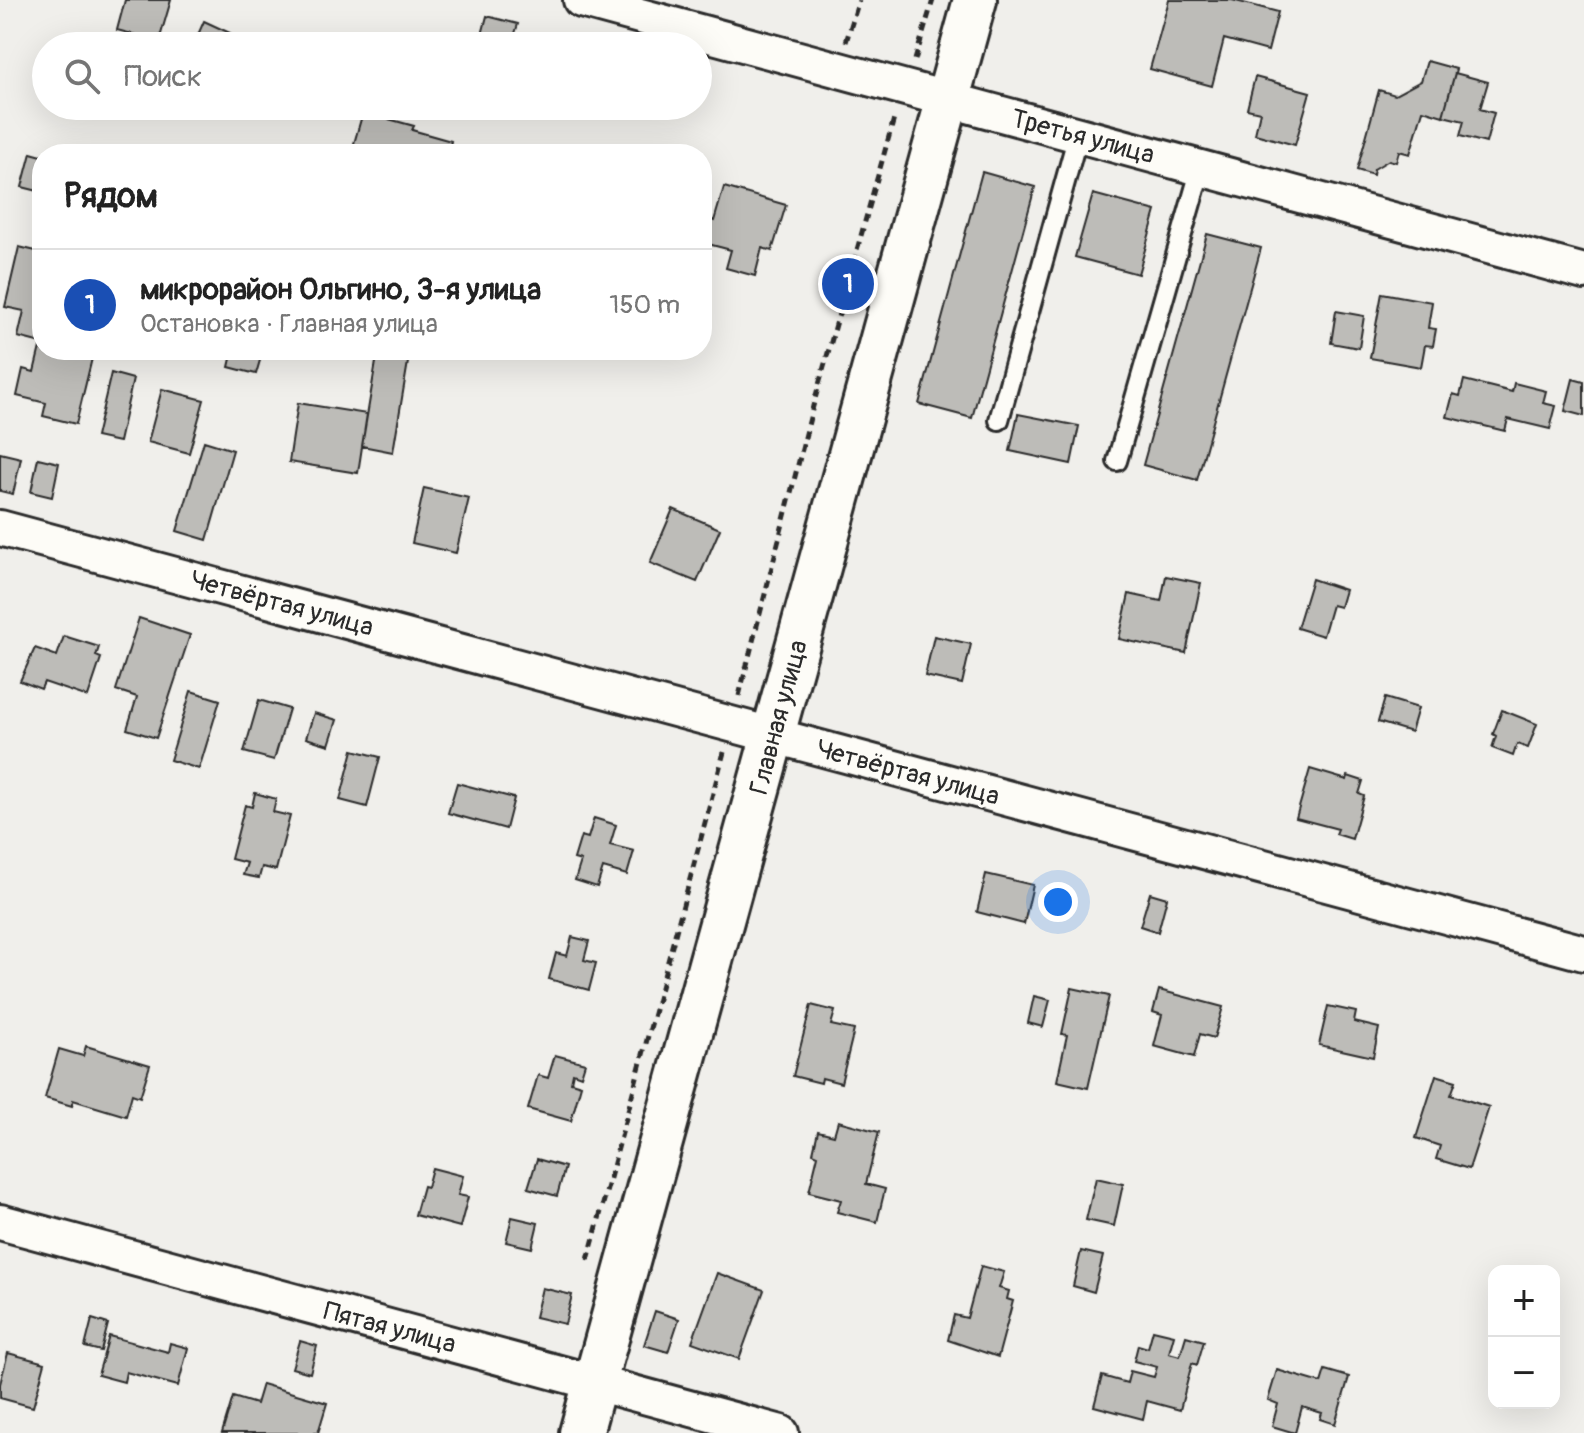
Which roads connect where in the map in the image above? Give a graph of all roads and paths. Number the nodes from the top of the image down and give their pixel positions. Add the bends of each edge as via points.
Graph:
1 (581, 0) edge
2 (859, 0) edge
3 (933, 0) edge
4 (975, 0) edge
5 (698, 32) edge
6 (712, 36) edge
7 (838, 70) junction
8 (903, 88) junction
9 (948, 99) junction
10 (1078, 135) junction
11 (1201, 168) junction
12 (1584, 272) edge
13 (999, 420) dead end
14 (1117, 461) dead end
15 (0, 528) edge
16 (731, 725) junction
17 (773, 735) junction
18 (1584, 953) edge
19 (0, 1222) edge
20 (587, 1265) dead end
21 (595, 1383) junction
22 (581, 1433) edge
23 (781, 1433) edge

1 - 5 street, Третья улица
2 - 7 path
3 - 8 path
4 - 9 street, Главная улица
6 - 7 street, Третья улица
7 - 8 street, Третья улица
8 - 9 street, Третья улица
8 - 16 path
9 - 10 street, Третья улица
9 - 17 street, Главная улица
10 - 11 street, Третья улица
10 - 13 lane
11 - 12 street, Третья улица
11 - 14 lane
15 - 16 street, Четвёртая улица
16 - 17 street, Четвёртая улица
16 - 20 path
17 - 18 street, Четвёртая улица
17 - 21 street, Главная улица
19 - 21 street, Пятая улица
21 - 22 street, Главная улица
21 - 23 street, Пятая улица

